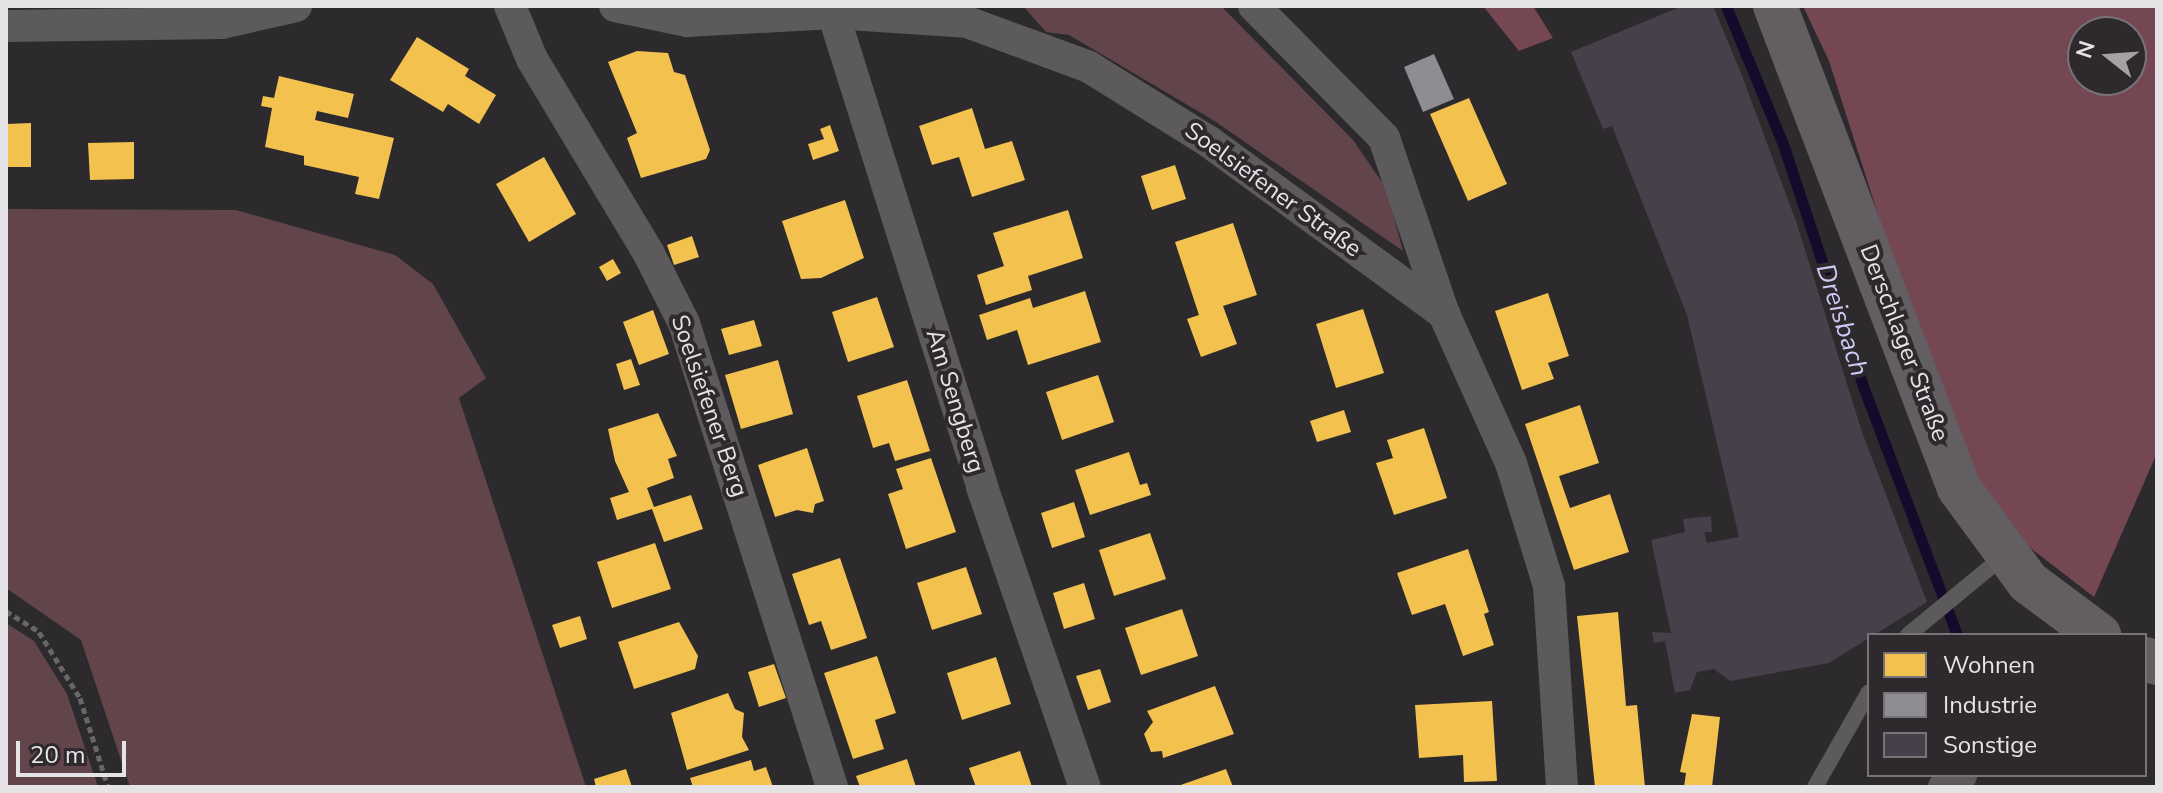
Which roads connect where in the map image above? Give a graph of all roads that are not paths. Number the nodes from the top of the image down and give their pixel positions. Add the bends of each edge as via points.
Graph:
1 (296, 6) edge
2 (510, 6) edge
3 (615, 6) edge
4 (1254, 6) edge
5 (1775, 6) edge
6 (833, 13) junction
7 (6, 26) edge
8 (1444, 314) junction
9 (2005, 555) junction
10 (1910, 633) edge
11 (2096, 633) edge
12 (1867, 696) edge
13 (832, 787) edge
14 (1085, 787) edge
15 (1562, 787) edge
16 (1815, 787) edge

1 - 7 street via 222,23
2 - 13 street, Soelsiefener Berg via 532,59 649,254 684,323
3 - 6 street, Soelsiefener Straße via 687,21
4 - 8 street via 1384,138
5 - 9 main road, Derschlager Straße via 1959,488
6 - 8 street, Soelsiefener Straße via 967,22 1089,67 1208,141
6 - 14 street, Am Sengberg via 885,190
8 - 15 street, Soelsiefener Straße via 1511,463 1549,586
9 - 10 lane
9 - 11 main road, Derschlager Straße via 2028,582
12 - 16 lane

